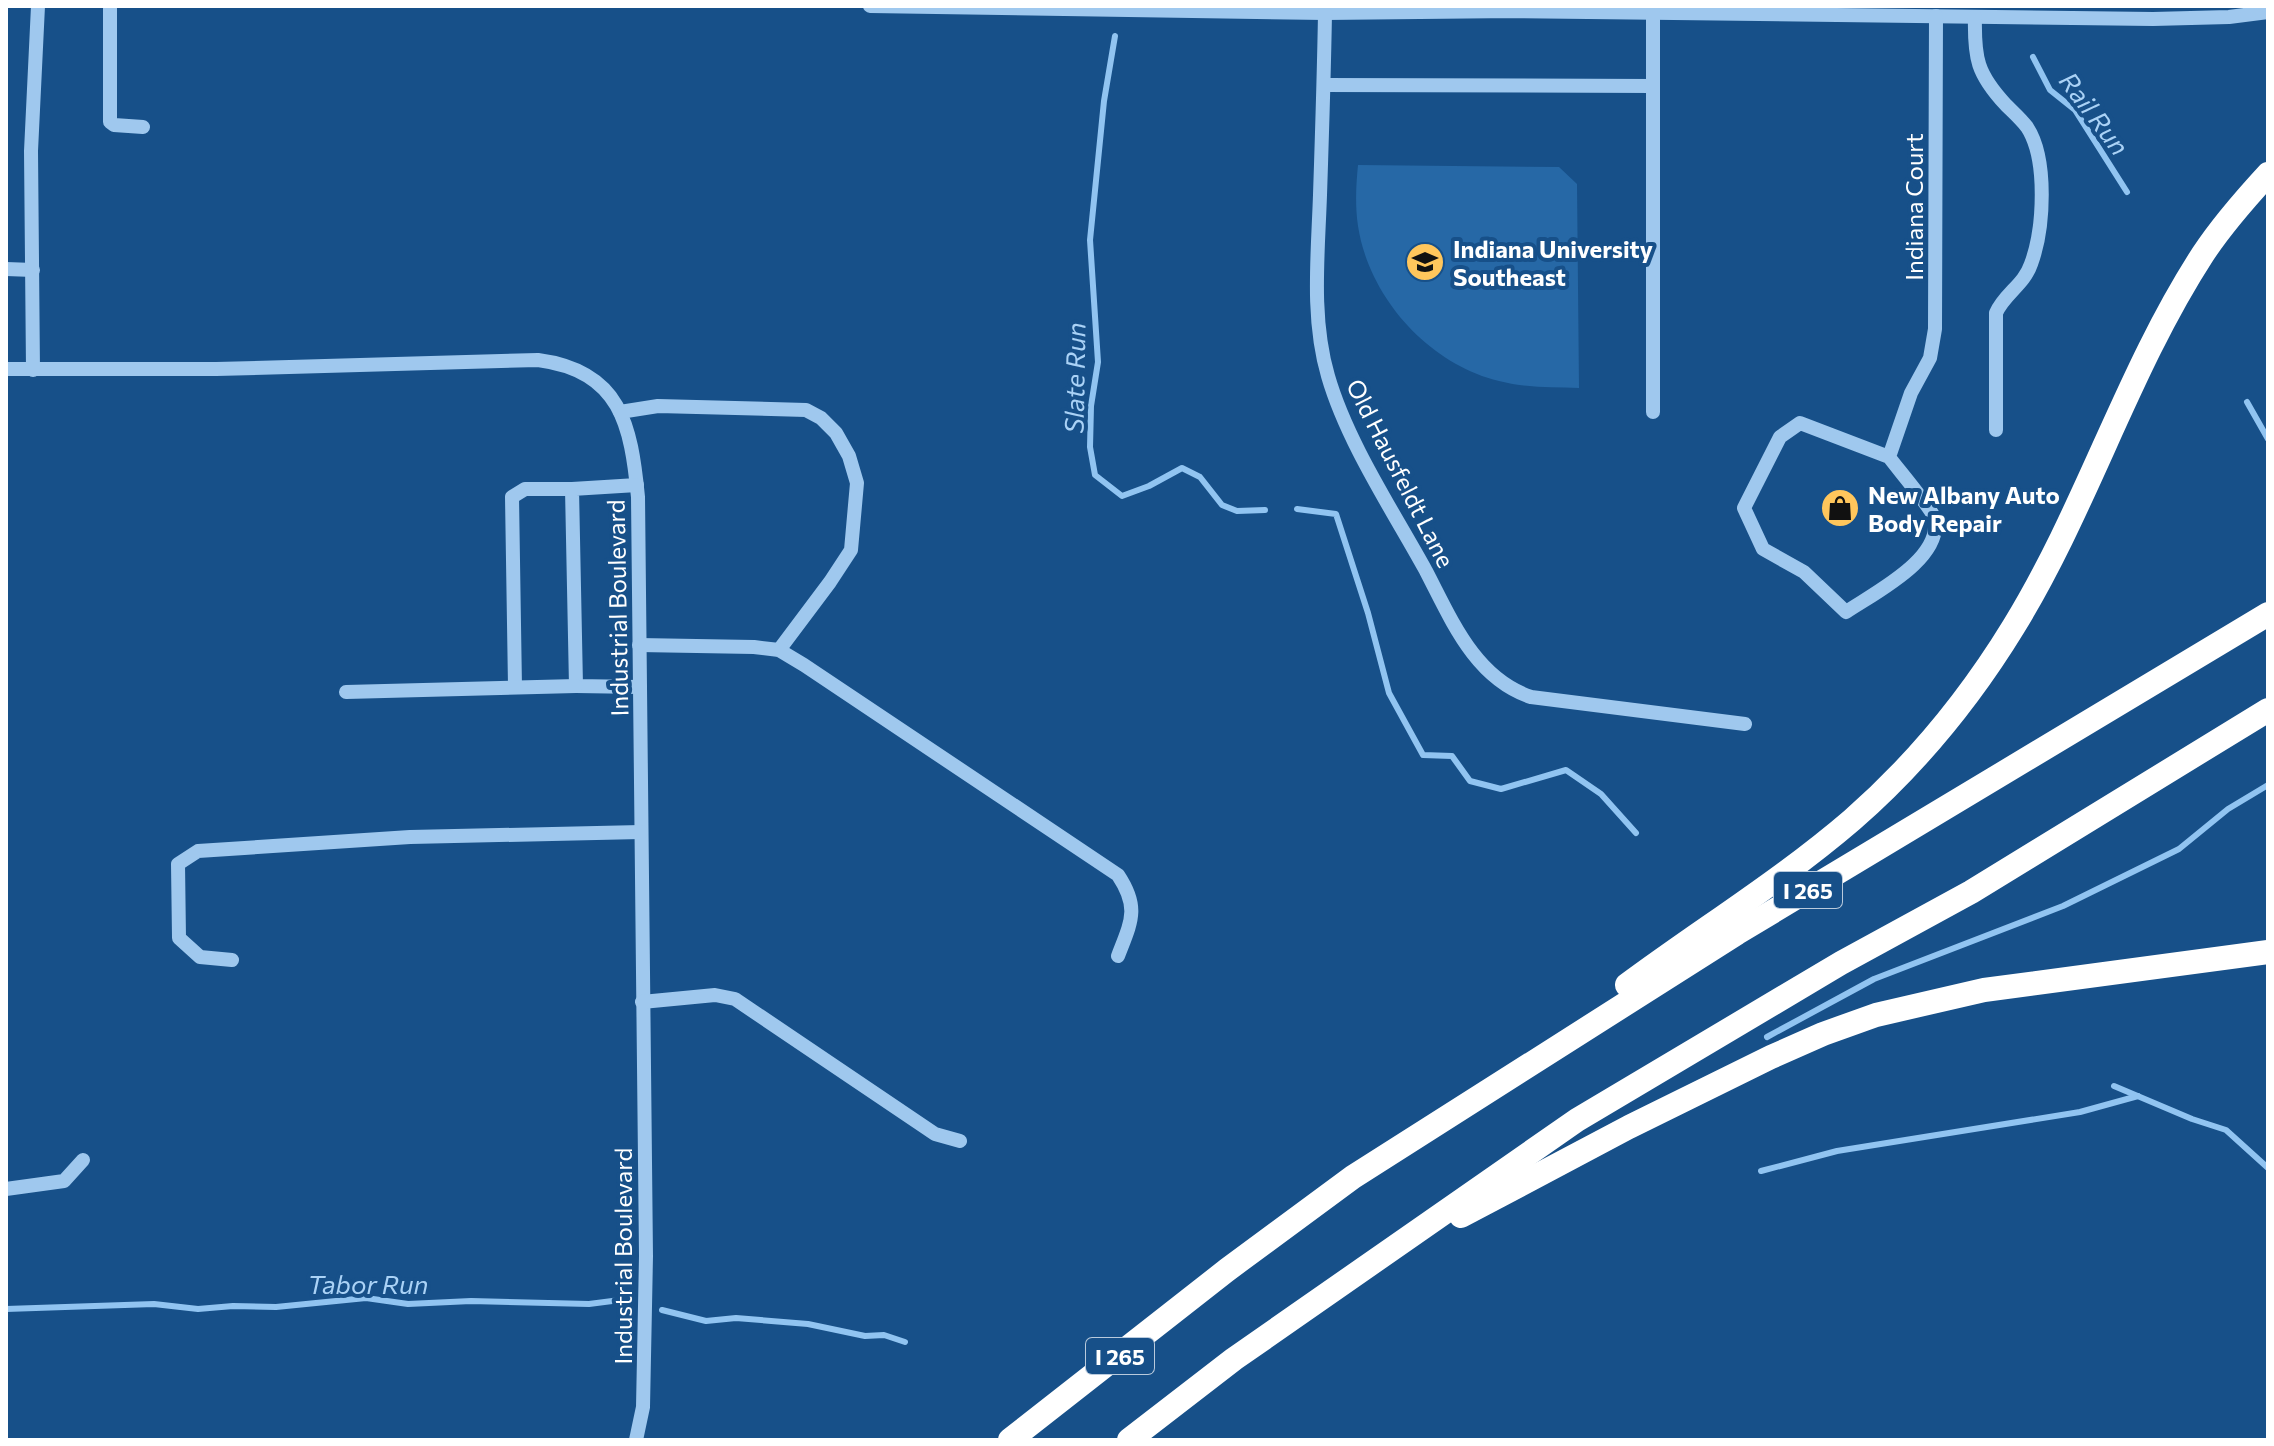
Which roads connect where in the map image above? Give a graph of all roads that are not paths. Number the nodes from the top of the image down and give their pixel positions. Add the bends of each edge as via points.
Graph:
1 (38, 6) edge
2 (110, 6) edge
3 (870, 6) edge
4 (1186, 8) edge
5 (1783, 10) edge
6 (2268, 12) edge
7 (1325, 13) junction
8 (1653, 13) junction
9 (1936, 16) junction
10 (1975, 17) junction
11 (1324, 85) junction
12 (1653, 86) junction
13 (143, 127) dead end
14 (2268, 174) edge
15 (6, 269) edge
16 (33, 270) junction
17 (6, 369) edge
18 (33, 370) junction
19 (620, 412) junction
20 (1653, 412) dead end
21 (1996, 430) dead end
22 (1889, 457) junction
23 (637, 485) junction
24 (572, 489) junction
25 (2268, 614) edge
26 (639, 645) junction
27 (779, 650) junction
28 (576, 686) junction
29 (515, 687) junction
30 (640, 687) junction
31 (346, 692) dead end
32 (2268, 710) edge
33 (1745, 724) dead end
34 (641, 832) junction
35 (2268, 952) edge
36 (1118, 956) dead end
37 (232, 960) dead end
38 (642, 1002) junction
39 (1479, 1096) junction
40 (960, 1141) dead end
41 (83, 1160) dead end
42 (6, 1189) edge
43 (1357, 1272) junction
44 (636, 1440) edge
45 (1010, 1440) edge
46 (1129, 1440) edge

1 - 16 street via 31,151
2 - 13 street via 110,122
3 - 4 street
4 - 7 street
5 - 8 street
5 - 9 street
6 - 10 street via 2153,19
7 - 8 street
7 - 11 street, Old Hausfeldt Lane
8 - 12 street
9 - 10 street
9 - 22 street, Indiana Court via 1935,329 1930,358 1911,393
10 - 21 street via 1979,70 2025,125 2040,166 2033,260 1996,313
11 - 12 street
11 - 33 street, Old Hausfeldt Lane via 1317,294 1328,375 1347,426 1482,667 1496,681 1531,697
12 - 20 street
14 - 39 highway via 2204,253 2175,302 2045,572 1988,666 1941,729 1827,840
15 - 16 street
16 - 18 street
17 - 18 street, Industrial Boulevard
18 - 19 street, Industrial Boulevard via 538,360 583,372
19 - 23 street, Industrial Boulevard
19 - 27 street via 658,406 806,410 836,433 857,483 851,550
22 - 22 street via 1800,423 1780,437 1744,508 1763,549 1804,572 1846,612 1919,562 1933,543 1934,517
23 - 24 street
23 - 26 street, Industrial Boulevard
24 - 28 street
24 - 29 street via 525,489 512,497
25 - 39 highway, I 265 via 1737,933
26 - 27 street
26 - 30 street, Industrial Boulevard
27 - 36 street via 1118,875 1134,914
28 - 29 street
28 - 30 street
29 - 31 street
30 - 34 street, Industrial Boulevard
32 - 43 highway via 1971,892 1577,1120
34 - 37 street via 410,837 198,851 178,864 179,938 200,957
34 - 38 street, Industrial Boulevard
35 - 43 highway via 1984,990 1851,1024 1629,1127
38 - 40 street via 715,995 735,999 935,1134
38 - 44 street, Industrial Boulevard via 646,1256 643,1407
39 - 45 highway, I 265 via 1353,1177
41 - 42 street via 64,1181
43 - 46 highway

